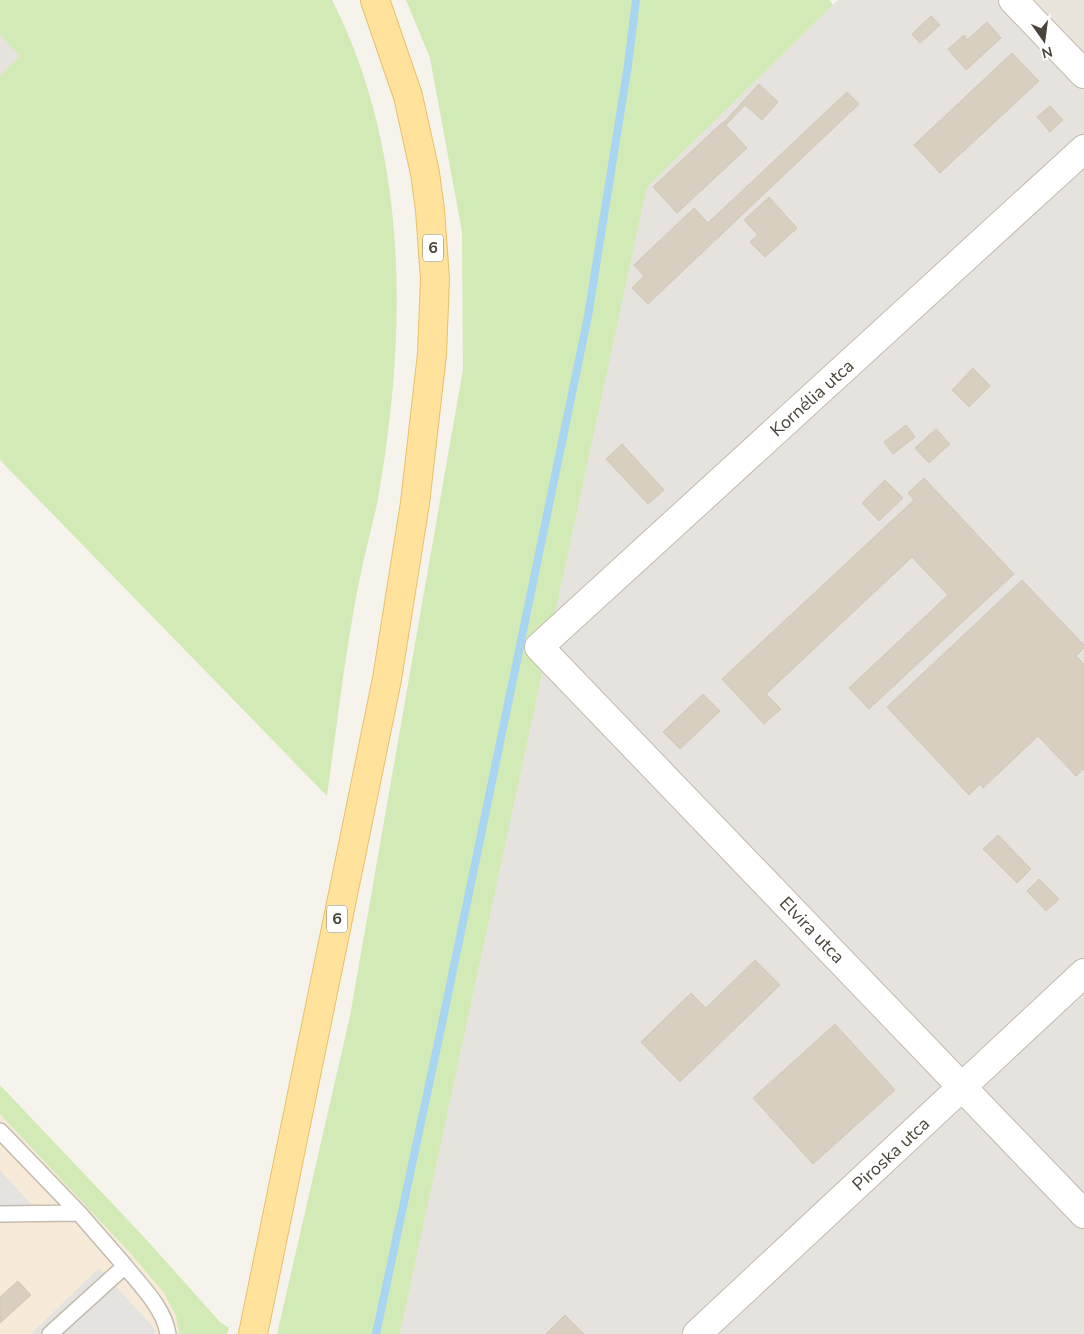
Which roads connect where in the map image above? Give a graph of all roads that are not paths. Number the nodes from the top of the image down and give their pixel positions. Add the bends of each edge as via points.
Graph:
1 (375, 0) edge
2 (1013, 0) edge
3 (1084, 74) edge
4 (1084, 148) edge
5 (539, 647) joint
6 (1084, 973) edge
7 (964, 1088) junction
8 (0, 1131) edge
9 (79, 1213) junction
10 (0, 1214) edge
11 (1084, 1214) edge
12 (125, 1266) junction
13 (53, 1333) edge
14 (168, 1334) edge
15 (253, 1334) edge
16 (697, 1334) edge

1 - 15 main road, 6 via 408,96 425,173 435,279 432,354 415,503 387,679
2 - 3 street
4 - 5 street, Kornélia utca
5 - 7 street, Elvira utca
6 - 7 street, Piroska utca
7 - 11 street, Elvira utca
7 - 16 street, Piroska utca
8 - 9 lane
9 - 10 lane
9 - 12 lane
12 - 13 lane
12 - 14 lane via 154,1303

